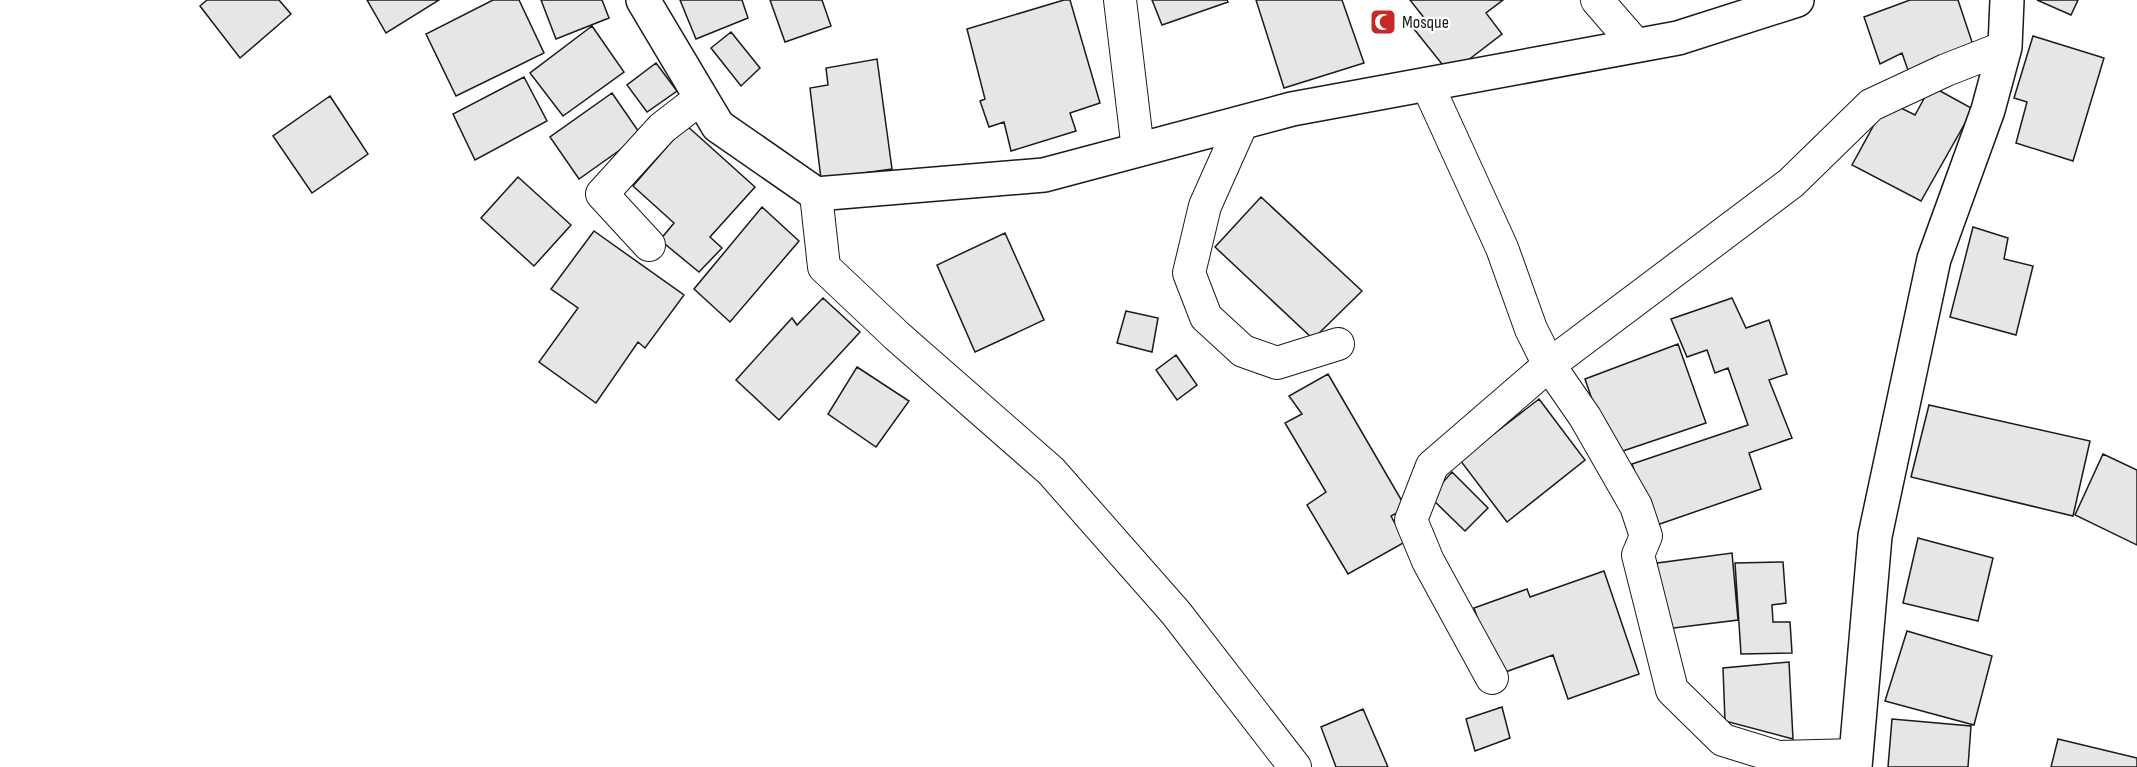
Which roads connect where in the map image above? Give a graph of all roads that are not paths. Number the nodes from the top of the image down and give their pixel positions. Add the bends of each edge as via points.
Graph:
1 (643, 0) edge
2 (1120, 0) edge
3 (1597, 0) edge
4 (1797, 0) edge
5 (2007, 0) edge
6 (1636, 45) junction
7 (2005, 47) junction
8 (1427, 84) junction
9 (701, 98) junction
10 (1242, 123) junction
11 (1138, 150) junction
12 (816, 194) junction
13 (649, 245) dead end
14 (1338, 344) dead end
15 (1549, 365) junction
16 (1492, 678) dead end
17 (1856, 761) edge
18 (1295, 767) edge

1 - 9 street
2 - 11 street
3 - 6 street
4 - 6 street via 1678,38
5 - 7 street
6 - 8 street
7 - 15 street via 1871,105 1791,183
7 - 17 street via 1988,111 1934,259 1875,536
8 - 10 street
8 - 15 street via 1502,248
9 - 12 street via 718,126
9 - 13 street via 662,128 602,194
10 - 11 street
10 - 14 street via 1205,206 1189,273 1206,317 1243,351 1277,363
11 - 12 street via 1044,175
12 - 18 street via 824,267 1051,471 1176,613
15 - 16 street via 1432,465 1411,520 1428,561
15 - 17 street via 1585,417 1636,506 1646,537 1638,555 1672,690 1723,740 1778,757

